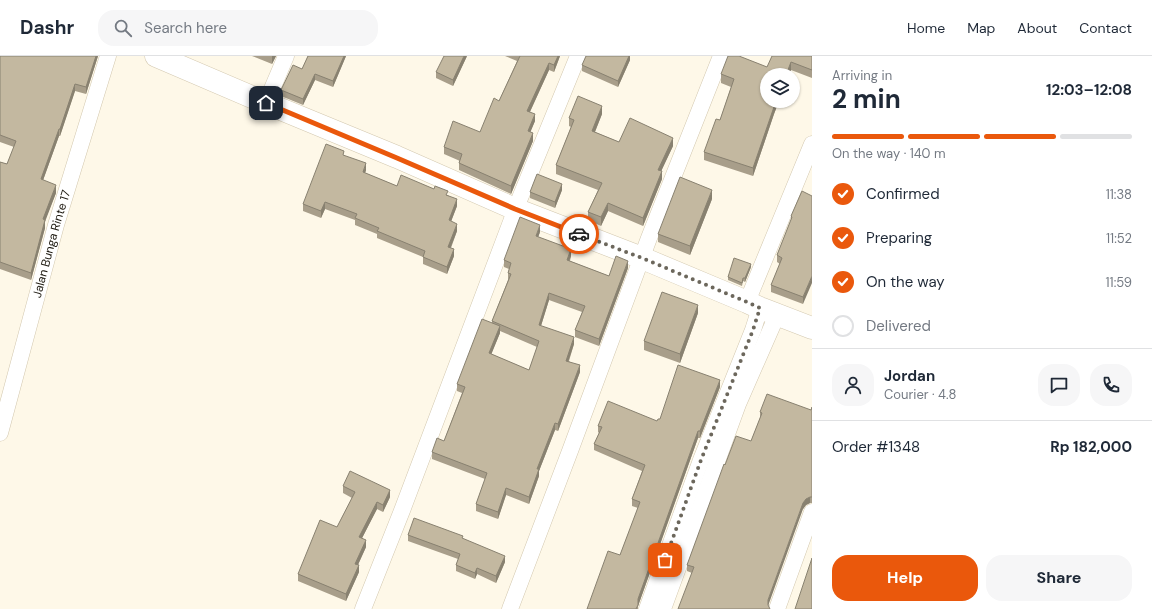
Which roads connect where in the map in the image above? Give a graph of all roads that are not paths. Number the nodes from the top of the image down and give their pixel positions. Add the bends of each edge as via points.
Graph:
1 (108, 56) edge
2 (156, 56) edge
3 (286, 56) edge
4 (578, 56) edge
5 (721, 56) edge
6 (266, 103) junction
7 (812, 144) edge
8 (515, 209) junction
9 (642, 258) junction
10 (762, 308) junction
11 (812, 328) edge
12 (0, 433) edge
13 (812, 512) edge
14 (807, 543) edge
15 (666, 578) junction
16 (362, 609) edge
17 (510, 609) edge
18 (647, 609) edge
19 (663, 609) edge
20 (777, 609) edge

1 - 12 street, Jalan Bunga Rinte 17 via 56,225
2 - 6 street
3 - 6 street
4 - 8 street
5 - 9 street
6 - 8 street
7 - 10 street
8 - 9 street
8 - 16 street via 406,500
9 - 10 street
9 - 17 street
10 - 11 street
10 - 15 street via 738,404
13 - 14 street
14 - 20 street
15 - 18 street
15 - 19 street

